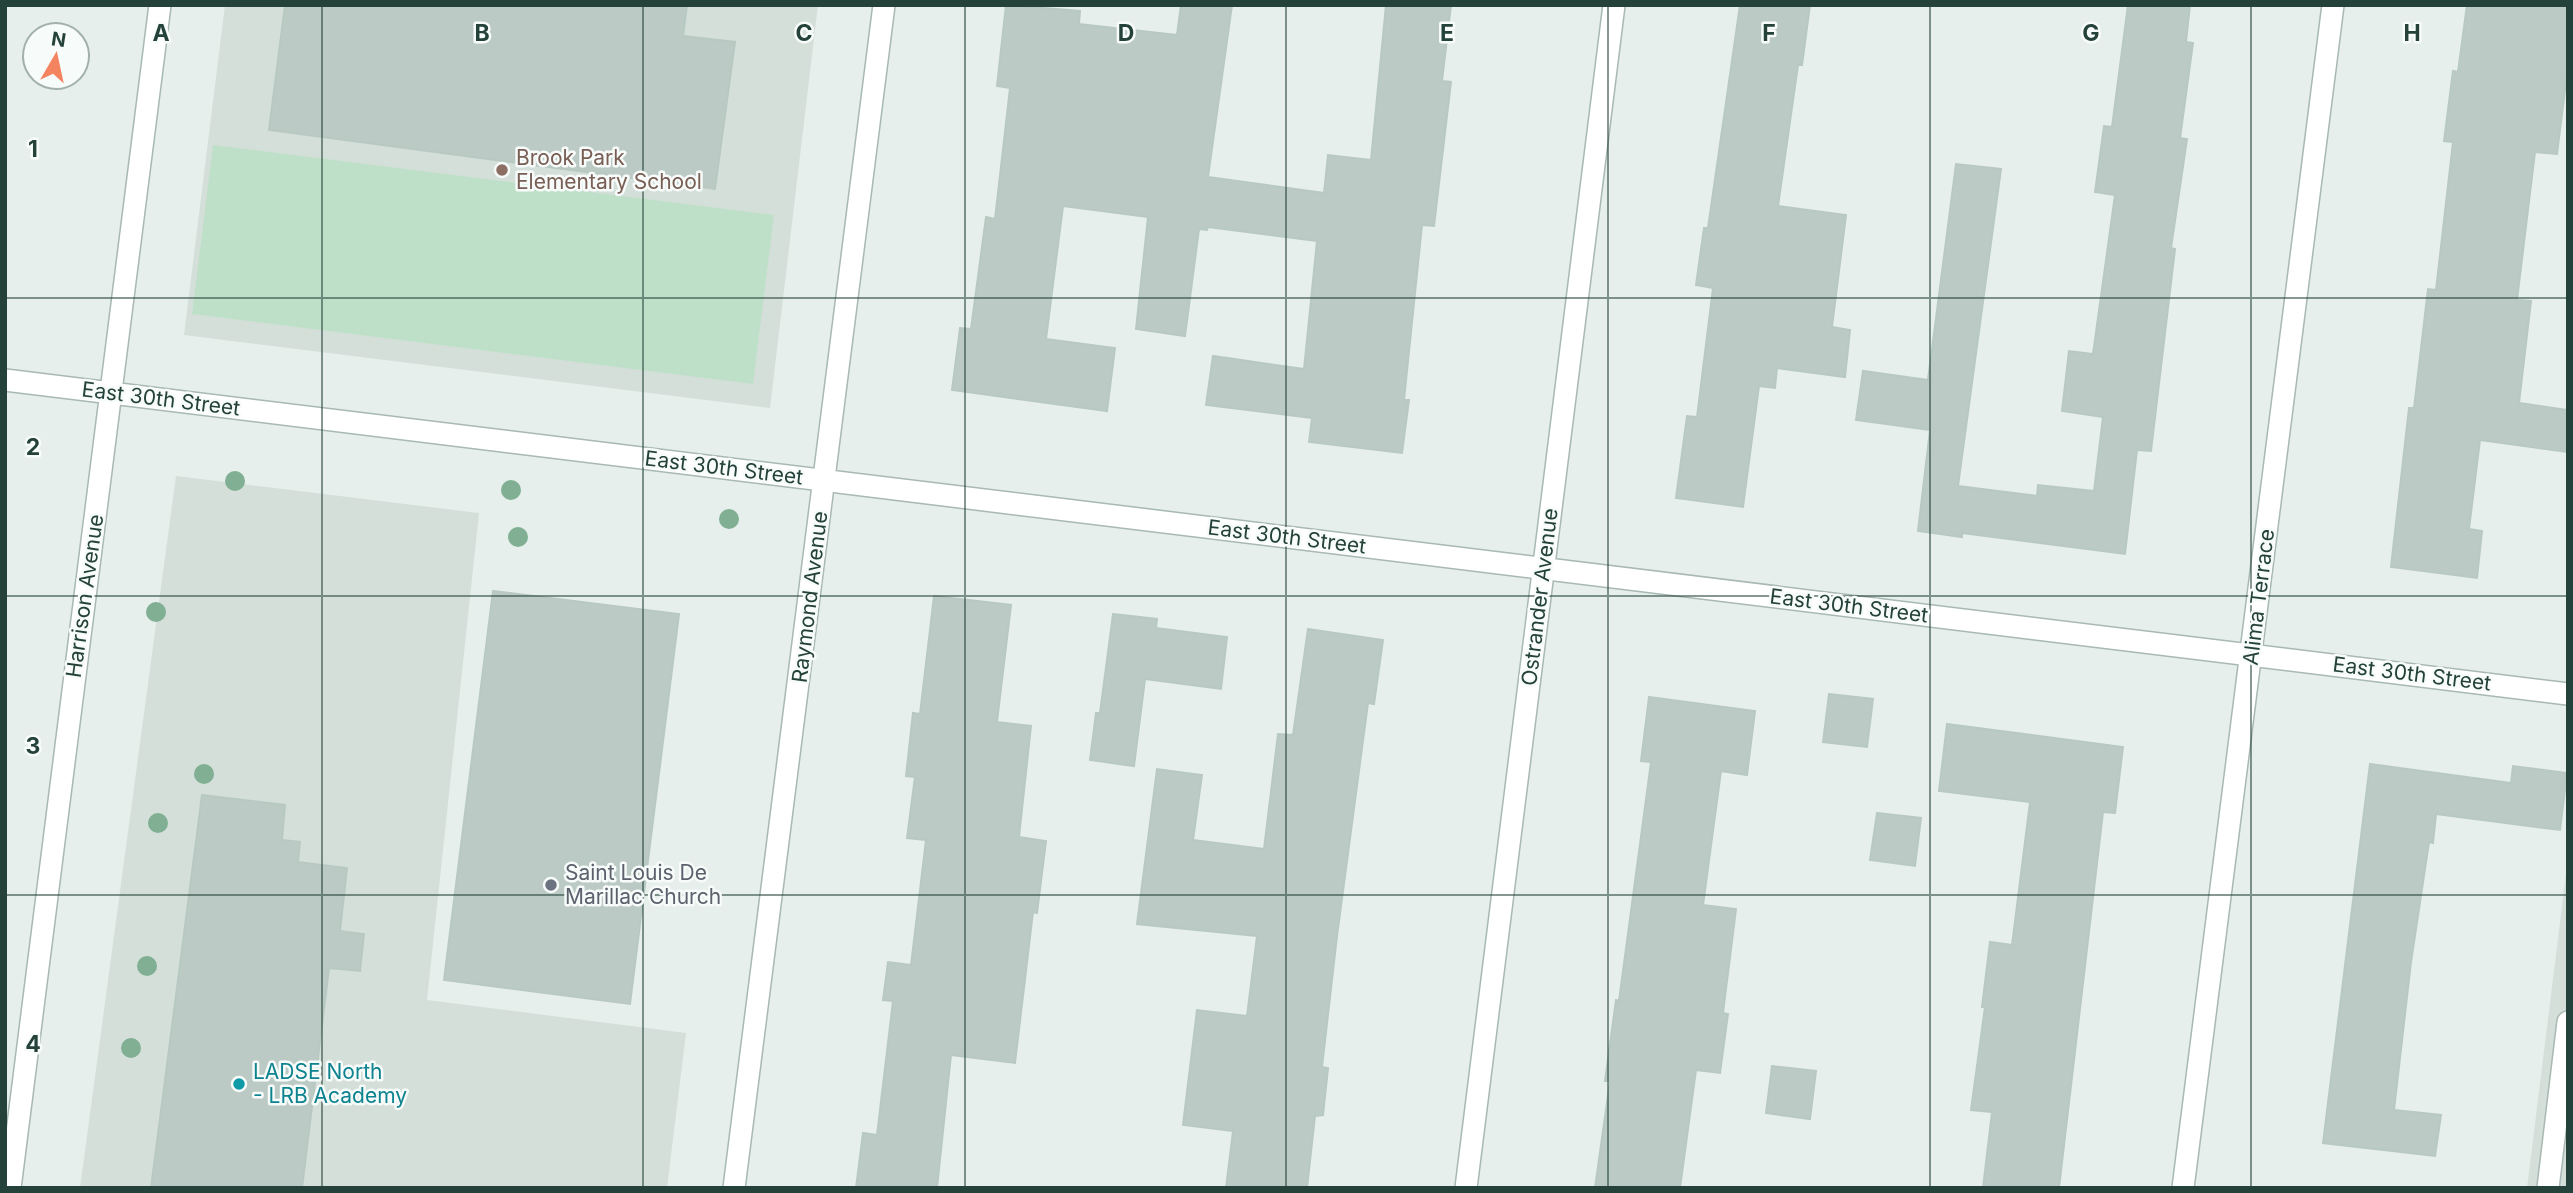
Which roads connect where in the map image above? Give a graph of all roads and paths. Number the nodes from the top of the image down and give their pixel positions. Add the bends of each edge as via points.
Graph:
1 (160, 5) edge
2 (884, 5) edge
3 (1614, 5) edge
4 (2333, 5) edge
5 (5, 380) edge
6 (111, 393) junction
7 (824, 481) junction
8 (1544, 568) junction
9 (2252, 655) junction
10 (2568, 694) edge
11 (2568, 1022) edge
12 (10, 1188) edge
13 (734, 1188) edge
14 (1466, 1188) edge
15 (2183, 1188) edge
16 (2548, 1188) edge

1 - 6 street, Harrison Avenue
2 - 7 street, Raymond Avenue
3 - 8 street, Ostrander Avenue
4 - 9 street, Alima Terrace
5 - 6 street, East 30th Street
6 - 7 street, East 30th Street
6 - 12 street, Harrison Avenue
7 - 8 street, East 30th Street
7 - 13 street, Raymond Avenue
8 - 9 street, East 30th Street
8 - 14 street, Ostrander Avenue
9 - 10 street, East 30th Street
9 - 15 street, Alima Terrace
11 - 16 street

